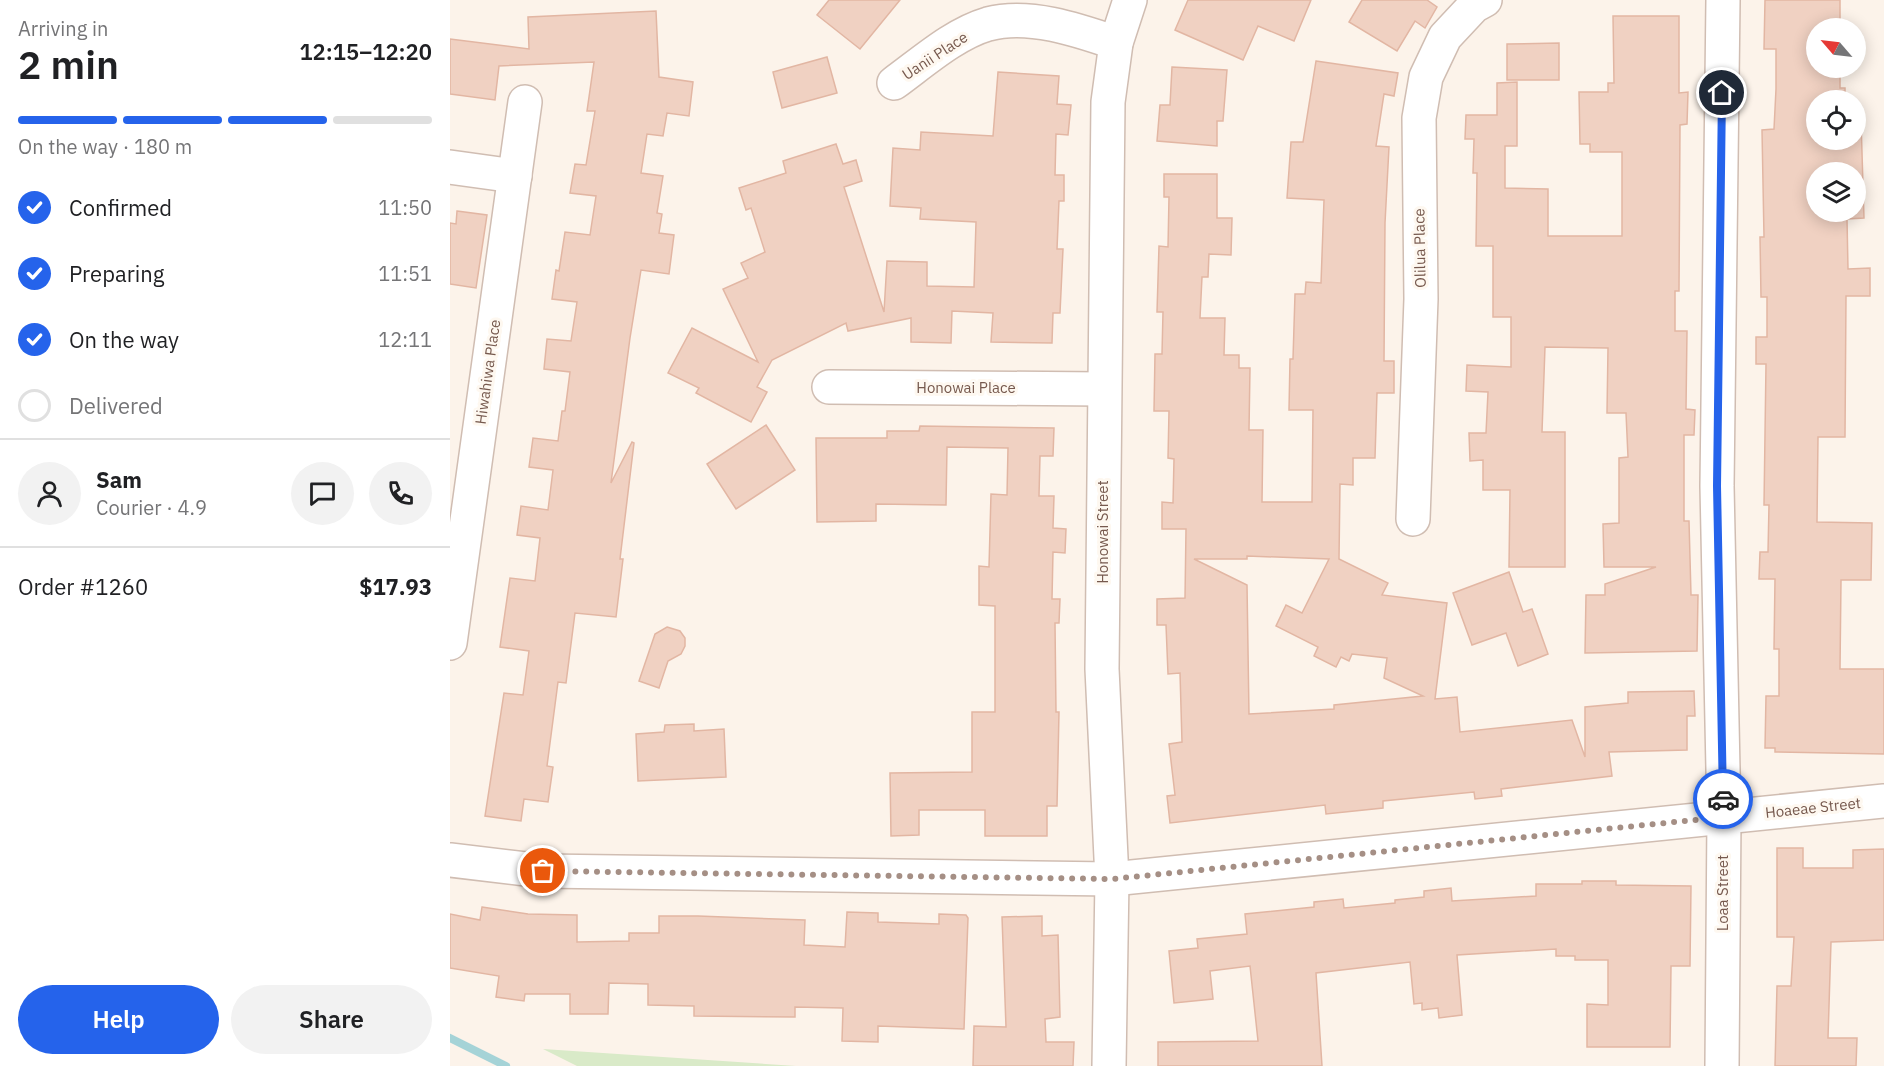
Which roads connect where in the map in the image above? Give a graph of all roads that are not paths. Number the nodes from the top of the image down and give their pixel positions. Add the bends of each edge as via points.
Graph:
1 (1130, 0) edge
2 (1485, 0) edge
3 (1723, 0) edge
4 (1116, 43) junction
5 (894, 83) dead end
6 (525, 102) dead end
7 (450, 167) edge
8 (514, 176) junction
9 (829, 387) dead end
10 (1103, 389) junction
11 (462, 463) edge
12 (1413, 519) dead end
13 (450, 643) edge
14 (1884, 801) edge
15 (1724, 817) junction
16 (450, 860) edge
17 (1112, 879) junction
18 (1109, 1066) edge
19 (1722, 1066) edge

1 - 4 street, Honowai Street
2 - 12 street, Olilua Place via 1474,6 1445,37 1426,76 1419,118 1421,299
3 - 15 street, Loaa Street via 1717,486
4 - 5 street, Uanii Place via 1030,21 989,24 960,37
4 - 10 street, Honowai Street via 1108,102
6 - 8 street, Hiwahiwa Place
7 - 8 street
8 - 11 street, Hiwahiwa Place
9 - 10 street, Honowai Place
10 - 17 street, Honowai Street via 1102,669
11 - 13 street, Hiwahiwa Place
14 - 15 street, Hoaeae Street
15 - 17 street, Hoaeae Street
15 - 19 street, Loaa Street
16 - 17 street, Hoaeae Street via 543,871
17 - 18 street, Honowai Street

